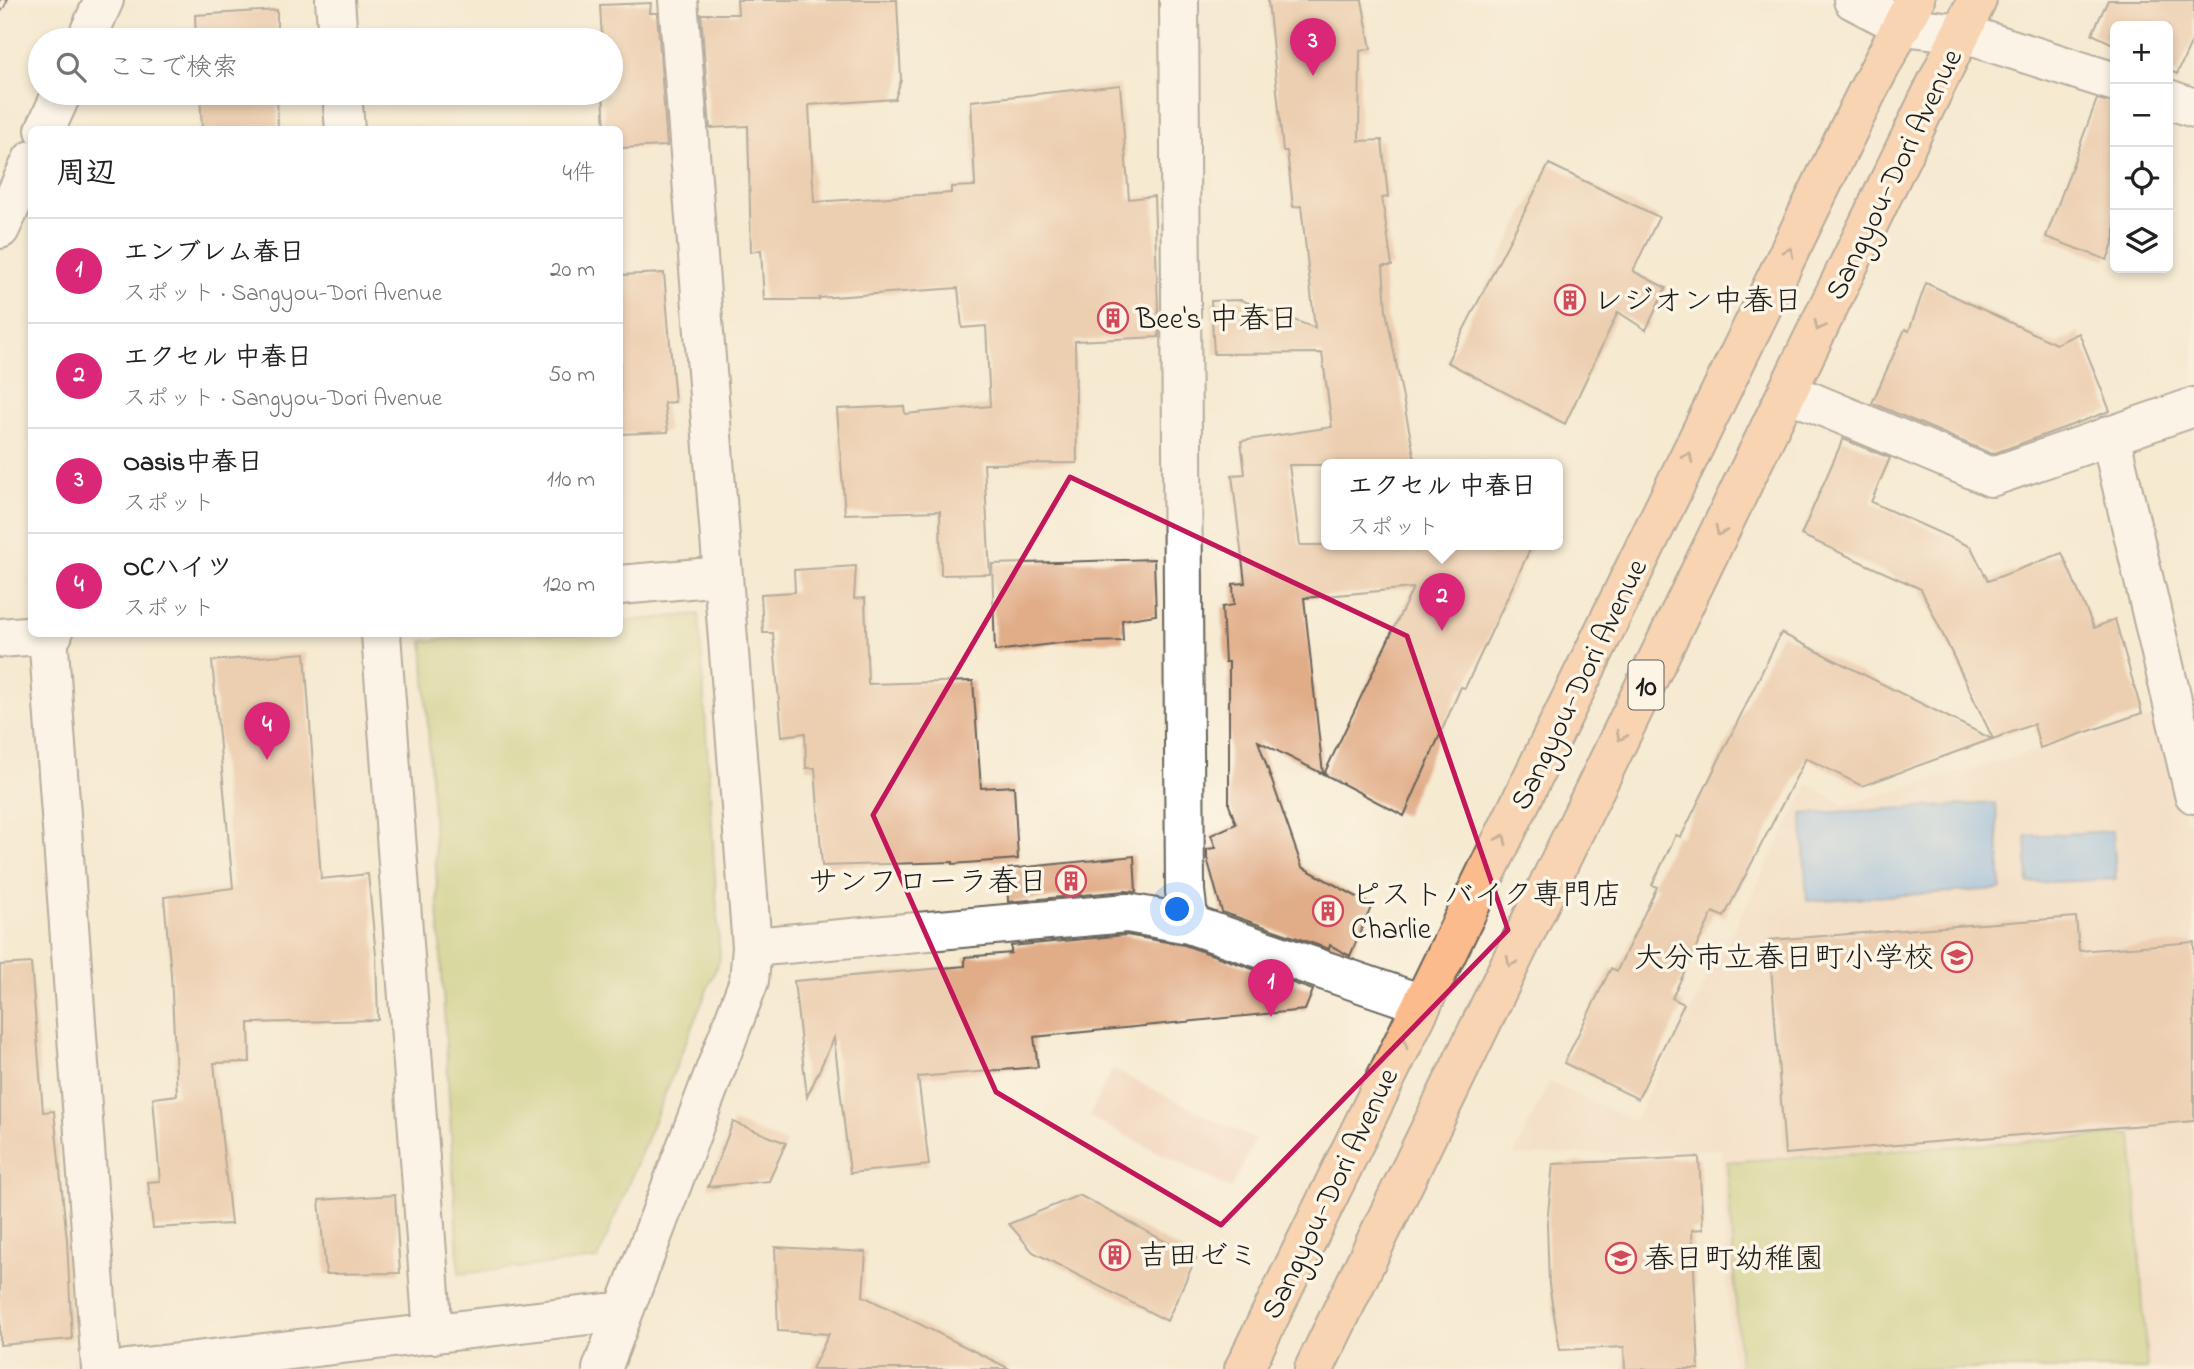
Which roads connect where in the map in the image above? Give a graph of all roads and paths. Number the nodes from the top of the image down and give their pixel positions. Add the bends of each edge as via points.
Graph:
1 (104, 0) edge
2 (335, 0) edge
3 (678, 0) edge
4 (1179, 0) edge
5 (1853, 0) edge
6 (1909, 13) edge
7 (1969, 16) edge
8 (91, 28) edge
9 (337, 28) edge
10 (2110, 80) edge
11 (2173, 101) edge
12 (56, 105) edge
13 (343, 105) edge
14 (2194, 108) edge
15 (47, 126) edge
16 (345, 126) edge
17 (28, 169) edge
18 (0, 229) edge
19 (1788, 392) junction
20 (2194, 407) edge
21 (2109, 435) junction
22 (723, 576) junction
23 (623, 585) edge
24 (28, 636) edge
25 (51, 637) edge
26 (382, 637) edge
27 (0, 638) edge
28 (2194, 794) edge
29 (1189, 924) junction
30 (752, 947) junction
31 (1422, 1004) junction
32 (623, 1311) junction
33 (433, 1334) junction
34 (101, 1369) edge
35 (127, 1369) edge
36 (602, 1369) edge
37 (1244, 1369) edge
38 (1314, 1369) edge

1 - 8 street
2 - 9 street
3 - 22 street
4 - 29 street
5 - 6 street
6 - 7 street
31 -> 6 highway, Sangyou-Dori Avenue / 10
7 - 10 street
7 -> 19 highway, Sangyou-Dori Avenue / 10
11 - 14 street
12 - 15 street
13 - 16 street
17 - 18 street
19 - 21 street via 1991,477
19 -> 38 highway, Sangyou-Dori Avenue / 10
20 - 21 street
21 - 28 street
22 - 23 street
22 - 30 street
24 - 27 street
25 - 34 street
26 - 33 street
29 - 30 street via 1127,913
29 - 31 street
30 - 32 street via 749,981
37 -> 31 highway, Sangyou-Dori Avenue / 10
32 - 33 street
32 - 36 street
33 - 35 street

